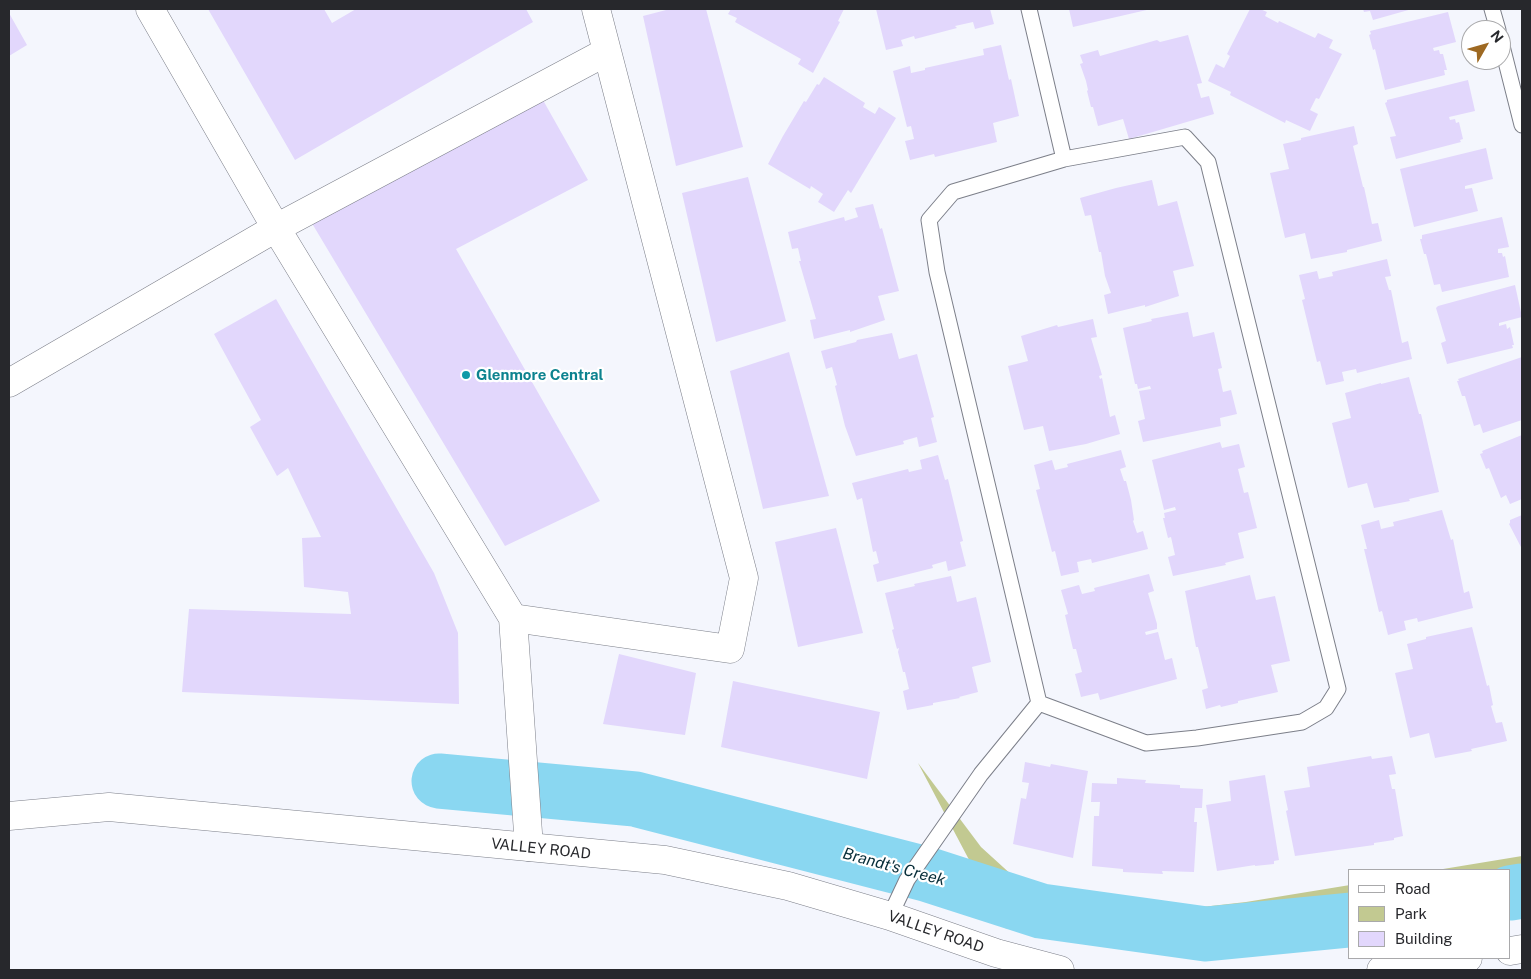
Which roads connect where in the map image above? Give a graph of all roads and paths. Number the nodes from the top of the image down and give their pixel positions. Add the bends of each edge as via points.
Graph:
1 (150, 9) edge
2 (596, 9) edge
3 (1029, 9) edge
4 (606, 52) junction
5 (1508, 70) edge
6 (1522, 125) edge
7 (1064, 159) junction
8 (276, 228) junction
9 (9, 383) edge
10 (514, 618) junction
11 (1039, 703) junction
12 (9, 816) edge
13 (529, 847) junction
14 (890, 916) junction
15 (1461, 959) edge
16 (1060, 970) edge
17 (1381, 970) edge

1 - 8 street
2 - 4 street
3 - 7 lane
4 - 8 street
4 - 10 street via 744,578 730,649
5 - 6 lane
7 - 11 lane via 953,192 928,220 937,272
7 - 11 lane via 1185,137 1208,162 1338,689 1326,708 1302,722 1146,743
8 - 9 street
8 - 10 street
10 - 13 street
11 - 14 lane via 981,774 907,880
12 - 13 street, VALLEY ROAD via 109,807
13 - 14 street, VALLEY ROAD via 665,860 788,886
14 - 16 street, VALLEY ROAD via 996,953
15 - 17 street

